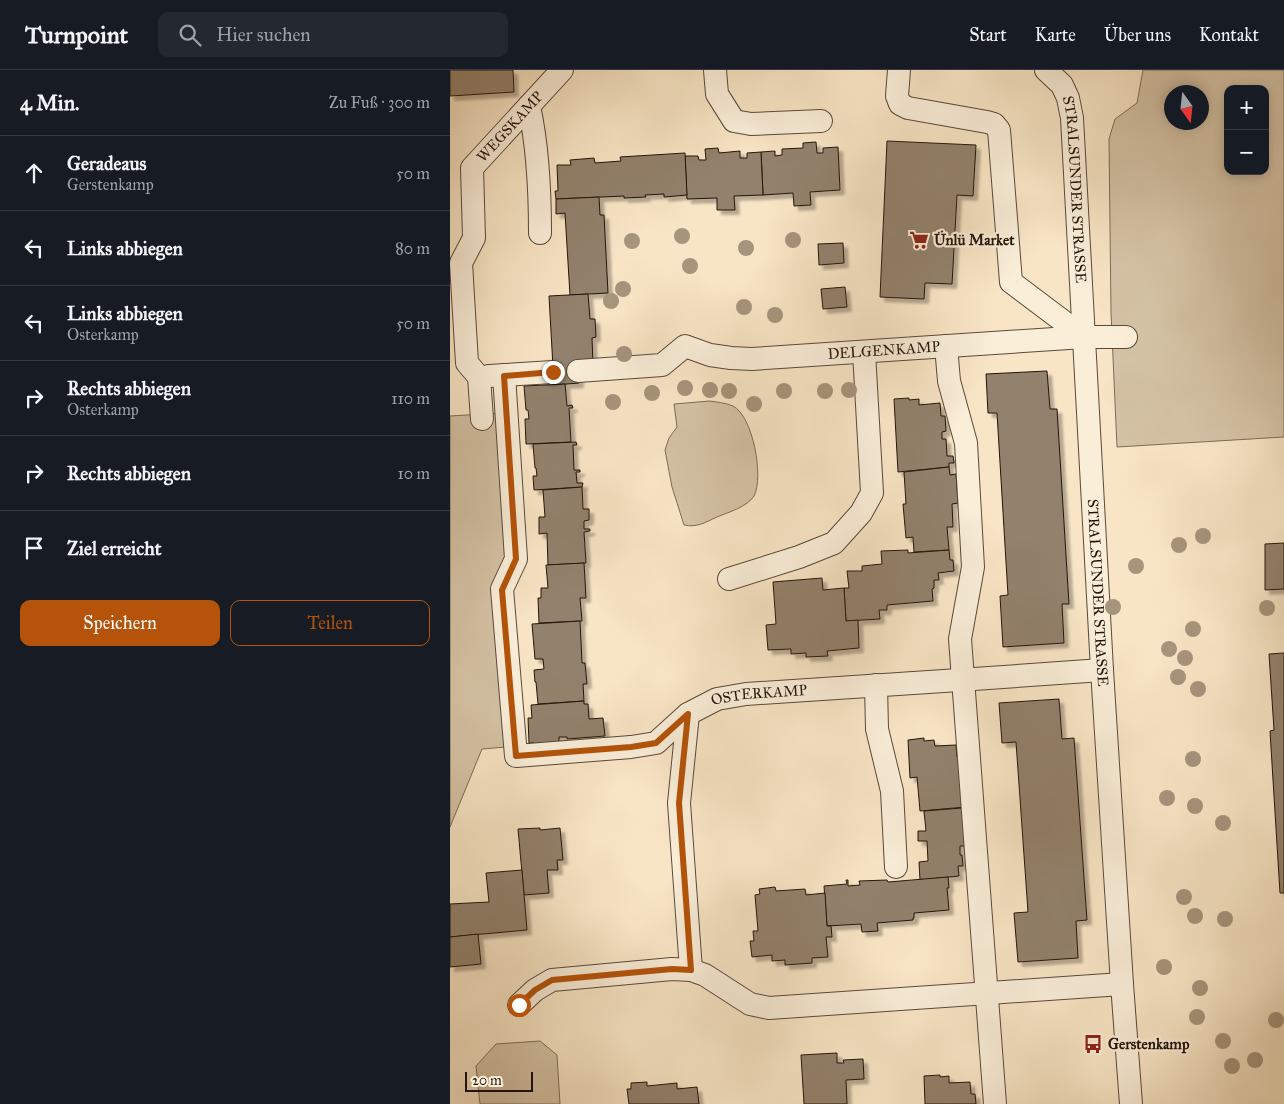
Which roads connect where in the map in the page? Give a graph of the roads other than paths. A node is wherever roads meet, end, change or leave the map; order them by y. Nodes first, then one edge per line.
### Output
1 (562, 70) edge
2 (715, 70) edge
3 (899, 70) edge
4 (1054, 77) edge
5 (529, 106) junction
6 (821, 120) dead end
7 (540, 233) dead end
8 (1084, 337) junction
9 (1126, 337) dead end
10 (946, 346) junction
11 (864, 352) junction
12 (578, 371) dead end
13 (553, 372) dead end
14 (504, 376) junction
15 (479, 377) junction
16 (482, 419) dead end
17 (729, 579) dead end
18 (1102, 670) junction
19 (962, 680) junction
20 (876, 686) junction
21 (688, 714) junction
22 (896, 867) dead end
23 (691, 970) junction
24 (1122, 984) junction
25 (986, 993) junction
26 (519, 1005) dead end
27 (996, 1104) edge
28 (1131, 1104) edge

1 - 5 street, WEGSKAMP
2 - 6 street
3 - 8 street
4 - 8 street, STRALSUNDER STRASSE
5 - 7 street
5 - 15 street, WEGSKAMP
8 - 9 street, DELGENKAMP
8 - 10 street, DELGENKAMP
8 - 18 street, STRALSUNDER STRASSE
10 - 11 street, DELGENKAMP
10 - 19 street
11 - 12 street, DELGENKAMP
11 - 17 street
13 - 14 street
14 - 15 street
14 - 21 street, OSTERKAMP
15 - 16 street, WEGSKAMP
18 - 19 street, OSTERKAMP
18 - 24 street, STRALSUNDER STRASSE
19 - 20 street, OSTERKAMP
19 - 25 street
20 - 21 street, OSTERKAMP
20 - 22 street
21 - 23 street
23 - 25 street
23 - 26 street
24 - 25 street
24 - 28 street, STRALSUNDER STRASSE
25 - 27 street

